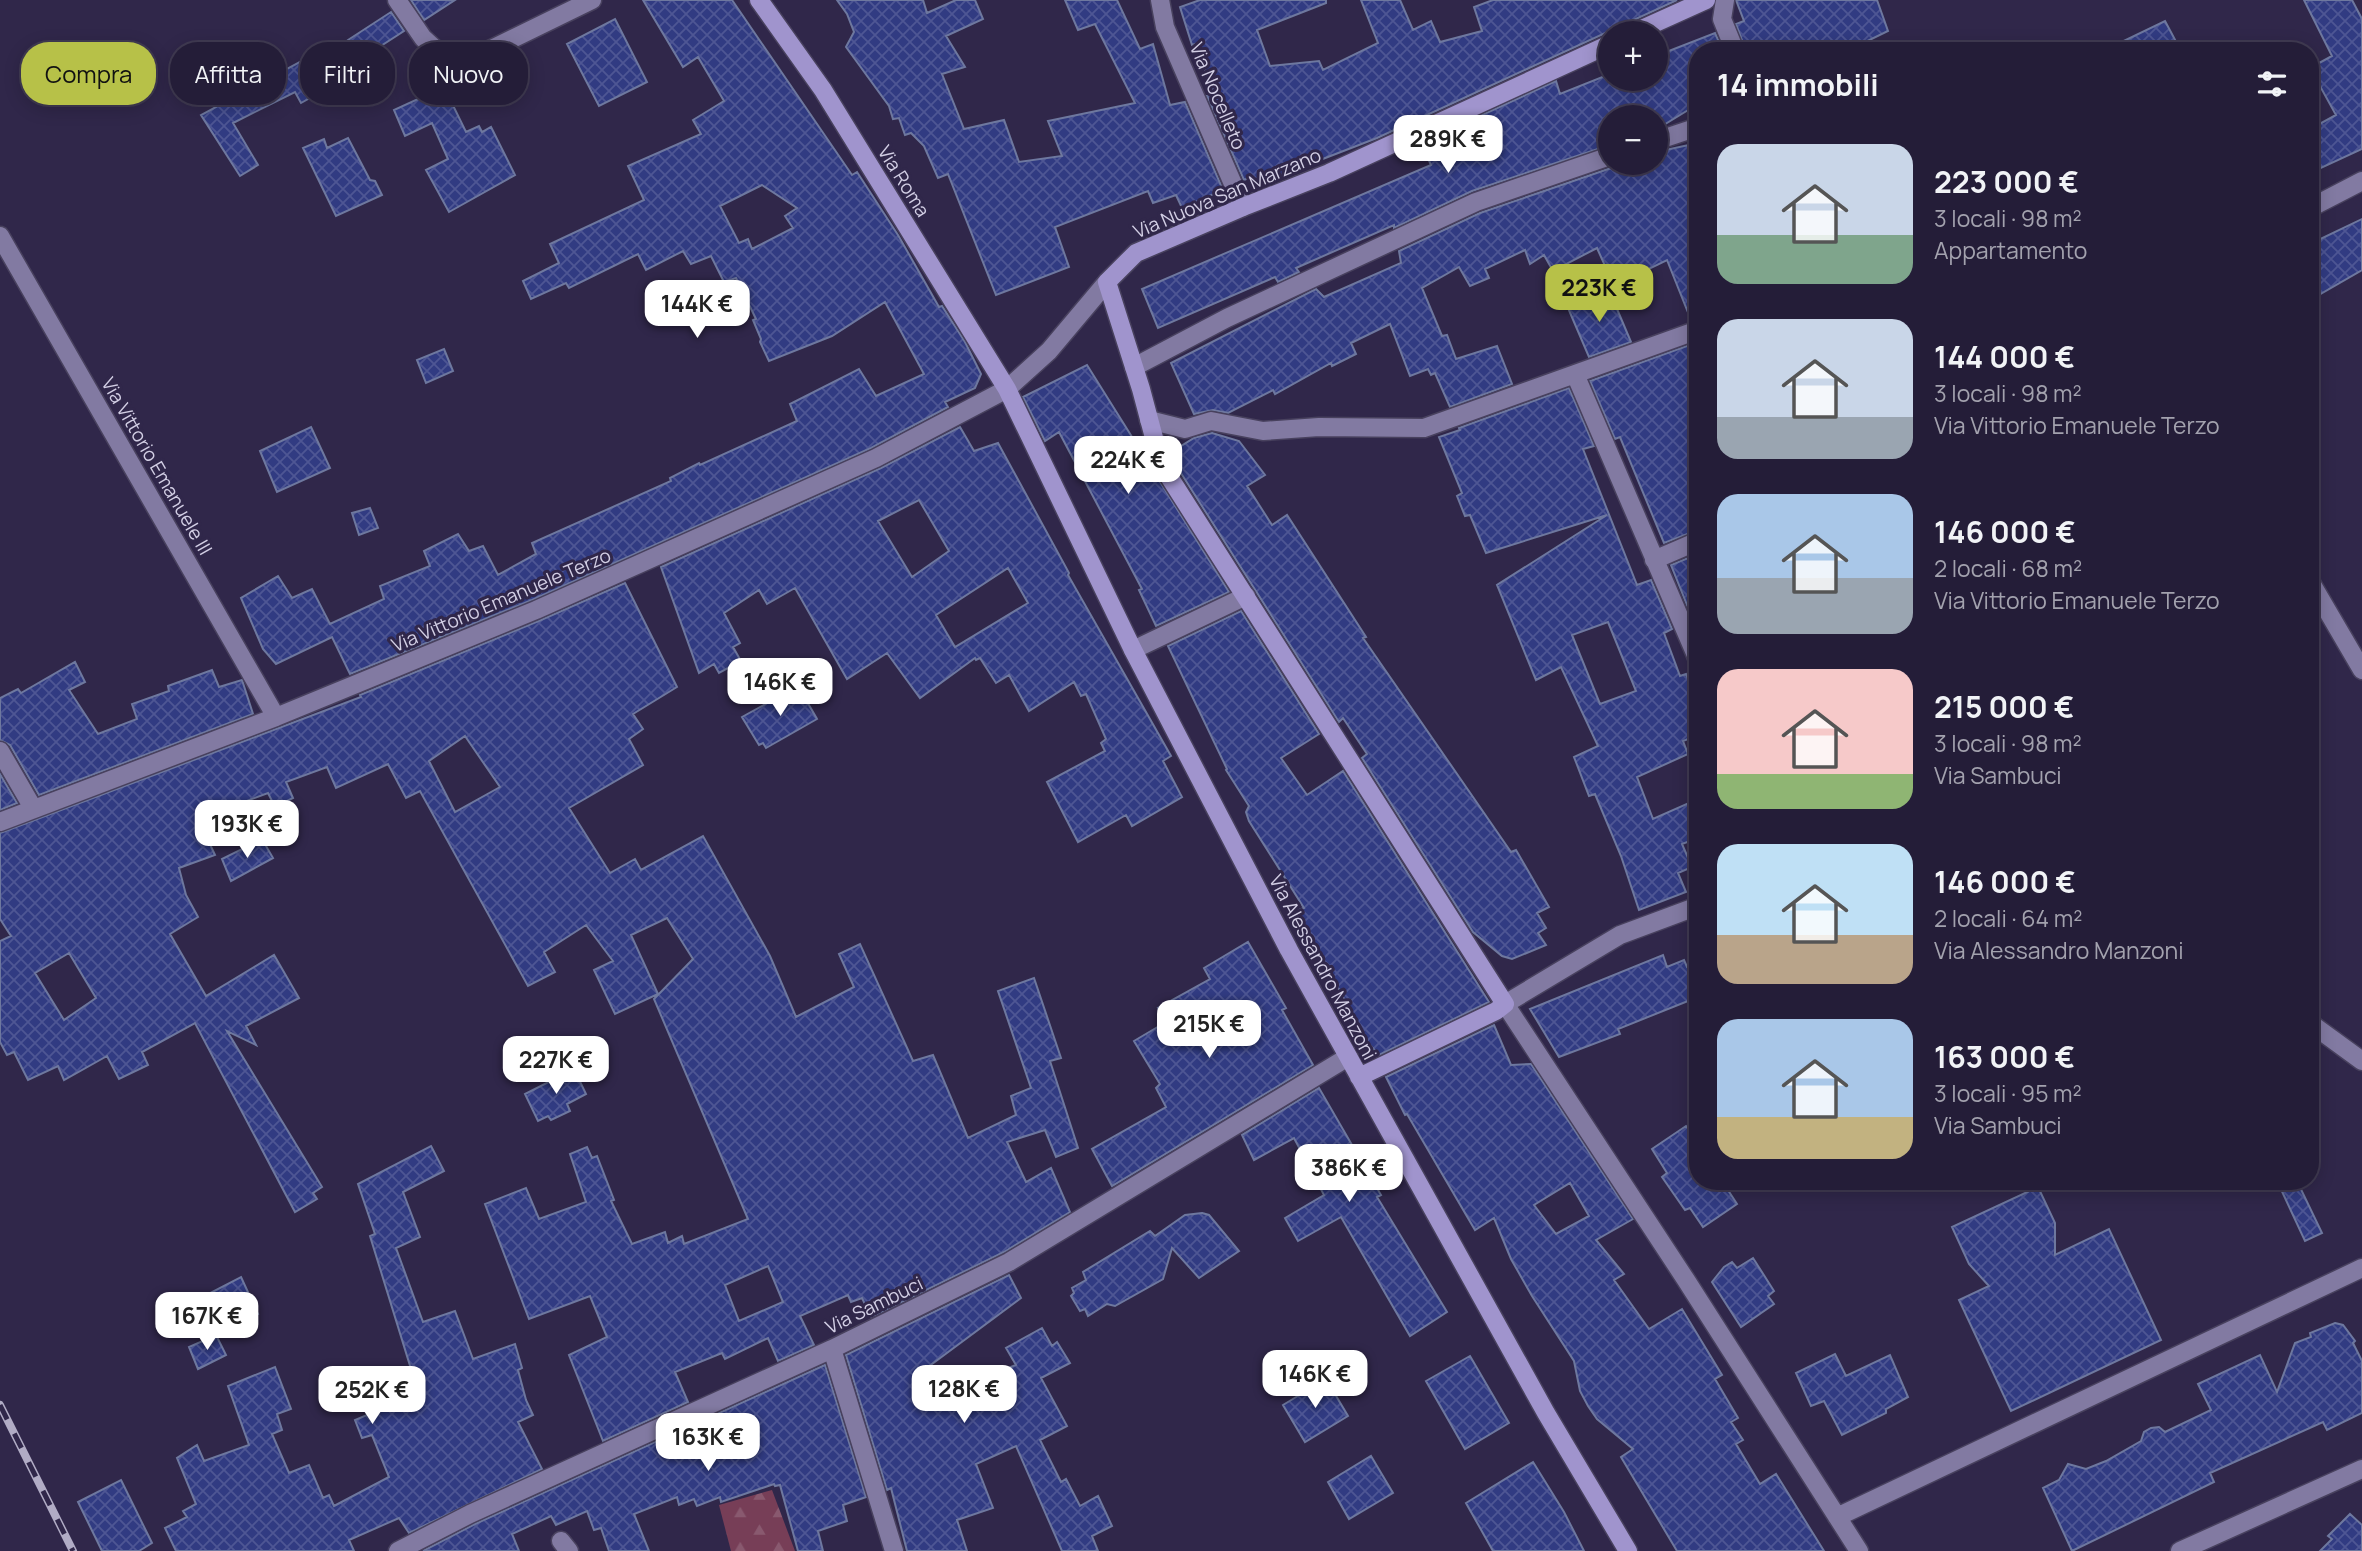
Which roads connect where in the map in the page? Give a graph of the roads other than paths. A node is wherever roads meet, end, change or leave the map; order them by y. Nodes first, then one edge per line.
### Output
1 (397, 0) edge
2 (592, 0) edge
3 (759, 0) edge
4 (1160, 0) edge
5 (1706, 0) edge
6 (1725, 0) edge
7 (1660, 21) edge
8 (1731, 42) edge
9 (1598, 50) edge
10 (1689, 130) edge
11 (1668, 137) edge
12 (1598, 160) edge
13 (2362, 181) edge
14 (2319, 203) edge
15 (1243, 206) junction
16 (0, 236) edge
17 (1107, 282) junction
18 (1689, 333) edge
19 (1134, 367) junction
20 (1575, 374) junction
21 (1007, 388) junction
22 (1149, 420) junction
23 (1689, 545) edge
24 (1654, 560) junction
25 (1246, 596) junction
26 (2319, 596) edge
27 (1689, 640) edge
28 (1133, 650) junction
29 (2362, 670) edge
30 (276, 716) junction
31 (0, 751) edge
32 (33, 808) junction
33 (0, 822) edge
34 (1689, 909) edge
35 (1505, 1004) junction
36 (2319, 1030) edge
37 (1348, 1057) junction
38 (2362, 1061) edge
39 (1359, 1077) junction
40 (2362, 1268) edge
41 (831, 1349) junction
42 (2362, 1469) edge
43 (1837, 1517) junction
44 (1624, 1549) edge
45 (398, 1551) edge
46 (894, 1551) edge
47 (1858, 1551) edge
48 (2180, 1551) edge

1 - 2 street
3 - 21 main road, Via Roma
4 - 15 street, Via Nocelleto
5 - 7 main road
6 - 8 street
9 - 15 main road, Via Nuova San Marzano
10 - 11 street
12 - 19 street
13 - 14 street
15 - 17 main road, Via Nuova San Marzano
16 - 30 street, Via Vittorio Emanuele III
17 - 19 main road
17 - 21 street, Via Vittorio Emanuele Terzo
18 - 20 street
19 - 22 main road
20 - 22 street
20 - 24 street
21 - 28 main road, Via Alessandro Manzoni
21 - 30 street, Via Vittorio Emanuele Terzo
22 - 25 main road
23 - 24 street
24 - 27 street
25 - 28 street
25 - 35 main road
26 - 29 street
28 - 37 main road, Via Alessandro Manzoni
30 - 32 street, Via Vittorio Emanuele Terzo
31 - 32 street
32 - 33 street, Via Vittorio Emanuele Terzo
34 - 35 street
35 - 39 main road
35 - 43 street
36 - 38 street
37 - 39 main road, Via Alessandro Manzoni
37 - 41 street, Via Sambuci
39 - 44 main road, Via Alessandro Manzoni
40 - 43 street
41 - 45 street, Via Sambuci
41 - 46 street
42 - 48 street
43 - 47 street

